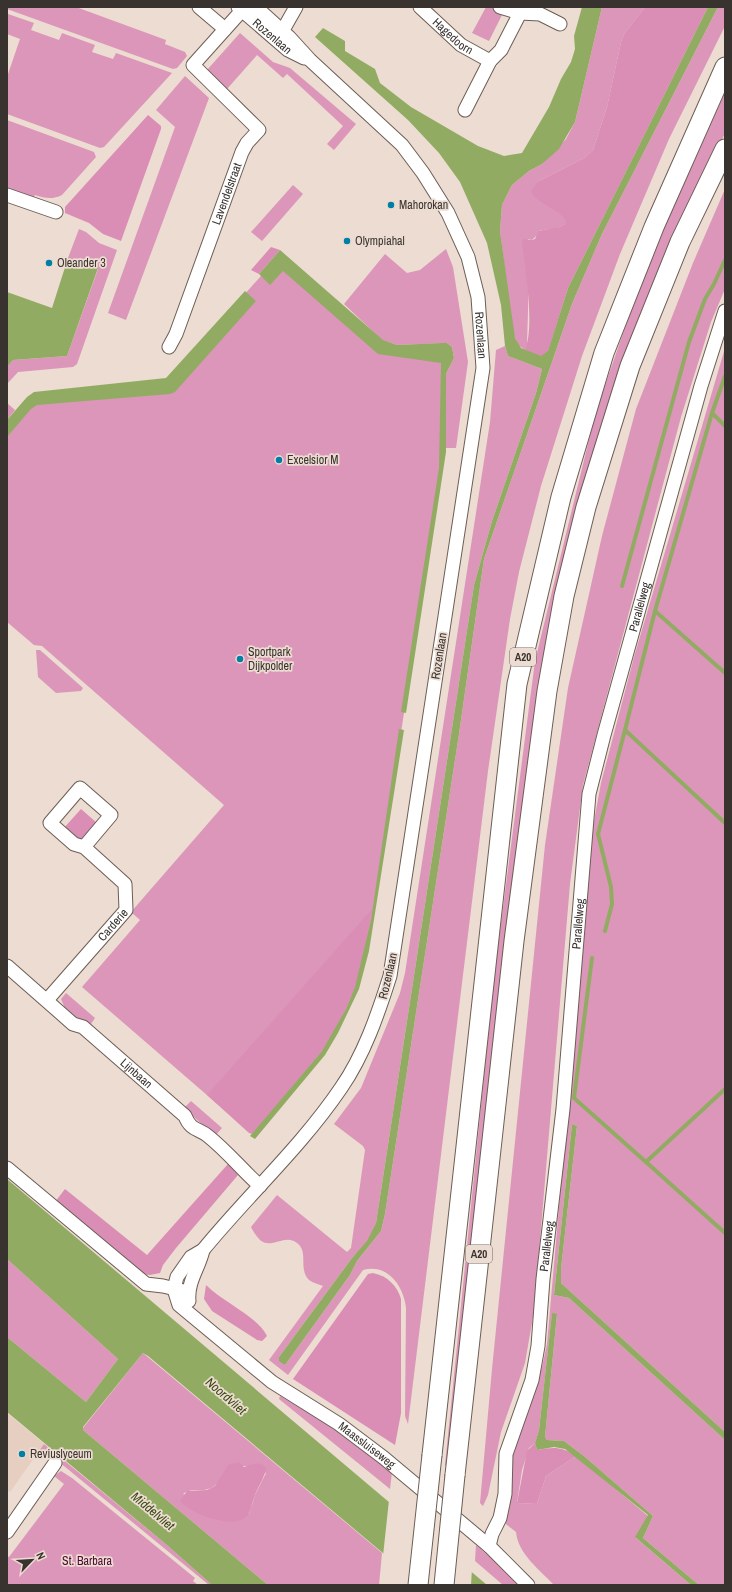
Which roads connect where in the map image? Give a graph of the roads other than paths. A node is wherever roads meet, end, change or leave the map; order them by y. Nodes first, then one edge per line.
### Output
1 (199, 7) edge
2 (256, 7) edge
3 (296, 7) edge
4 (420, 7) edge
5 (500, 7) edge
6 (242, 8) edge
7 (520, 13) junction
8 (560, 24) dead end
9 (226, 29) junction
10 (280, 36) junction
11 (490, 62) junction
12 (725, 67) edge
13 (465, 110) dead end
14 (725, 149) edge
15 (7, 194) edge
16 (56, 212) dead end
17 (725, 311) edge
18 (169, 348) dead end
19 (84, 847) junction
20 (7, 966) edge
21 (47, 1000) junction
22 (7, 1168) edge
23 (260, 1186) junction
24 (203, 1250) junction
25 (174, 1289) junction
26 (188, 1292) junction
27 (195, 1318) junction
28 (55, 1463) dead end
29 (7, 1532) edge
30 (489, 1546) junction
31 (418, 1585) edge
32 (444, 1585) edge
33 (528, 1585) edge

1 - 9 street
2 - 10 street, Rozenlaan
3 - 10 street
4 - 11 street, Hagedoorn
5 - 7 street
6 - 9 street
6 - 10 street, Rozenlaan
7 - 8 street
7 - 11 street
9 - 18 street, Lavendelstraat
10 - 23 street, Rozenlaan
11 - 13 street
12 - 31 highway, A20, bridge
14 - 32 highway, A20, bridge
15 - 16 street
17 - 30 street, Parallelweg
19 - 19 street, Carderie
19 - 21 street, Carderie
20 - 21 street, Lijnbaan
21 - 23 street, Lijnbaan
22 - 25 street
23 - 24 street, Rozenlaan
24 - 25 street, Rozenlaan
24 - 26 street, Rozenlaan
25 - 26 street
25 - 27 street, Maassluiseweg
26 - 27 street
27 - 30 street, Maassluiseweg
28 - 29 street
30 - 33 street, Maassluiseweg

